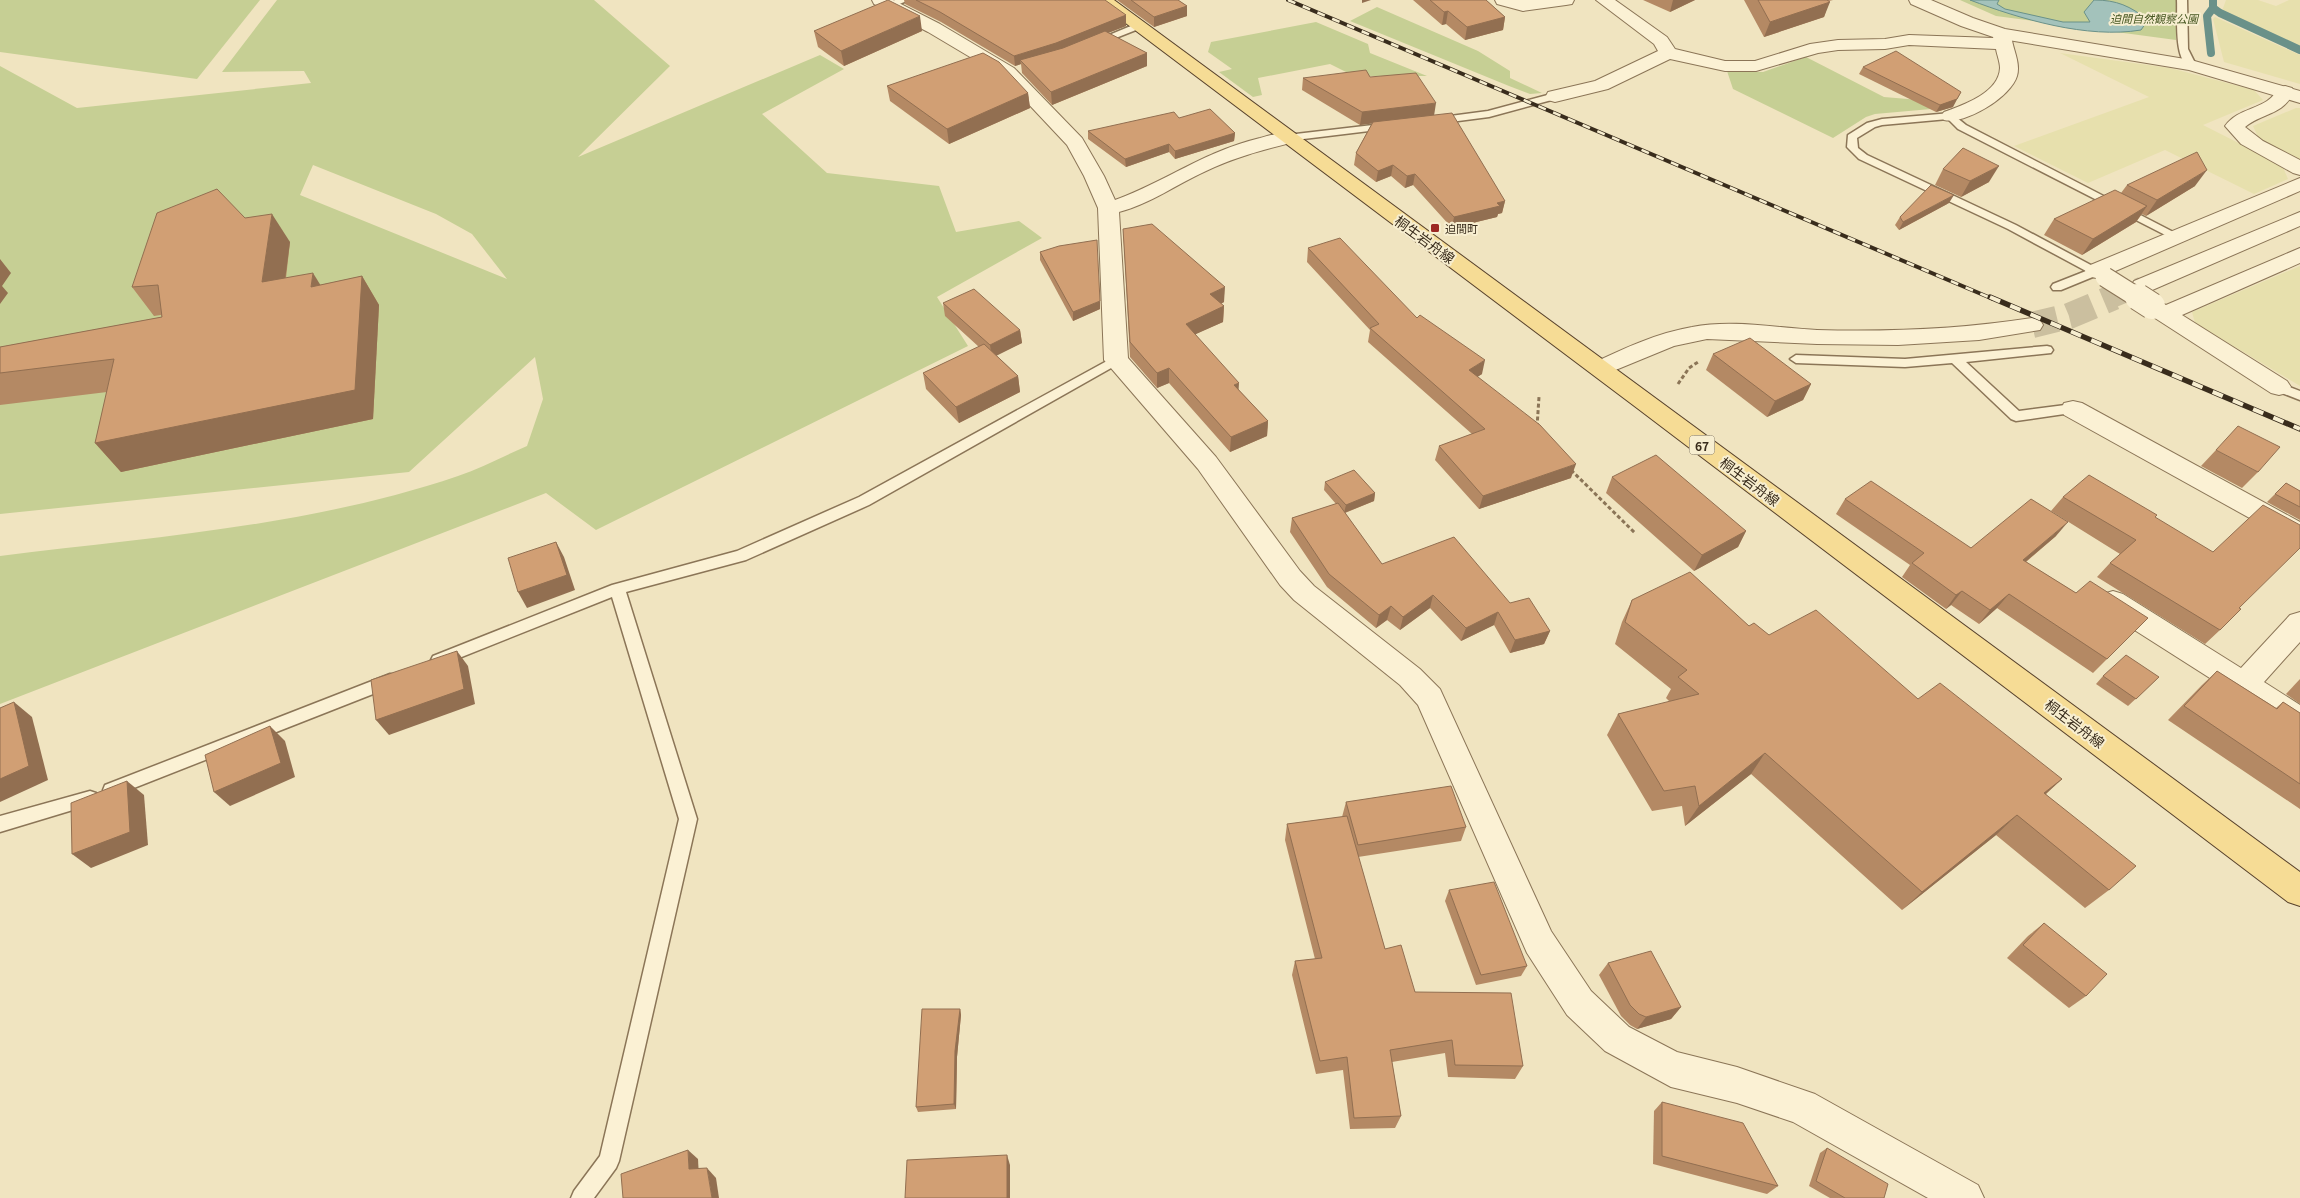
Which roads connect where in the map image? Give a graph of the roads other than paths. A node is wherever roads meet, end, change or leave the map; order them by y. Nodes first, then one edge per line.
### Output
1 (1103, 0) edge
2 (1503, 0) edge
3 (1566, 0) edge
4 (1604, 0) edge
5 (1917, 0) edge
6 (2182, 0) edge
7 (891, 2) edge
8 (1138, 26) junction
9 (2002, 39) junction
10 (1082, 48) edge
11 (1668, 53) junction
12 (2191, 65) junction
13 (2293, 94) edge
14 (1555, 96) joint
15 (1951, 116) junction
16 (1420, 123) edge
17 (1401, 125) edge
18 (1287, 138) junction
19 (2300, 169) edge
20 (2300, 184) edge
21 (1108, 208) junction
22 (2300, 218) edge
23 (2177, 236) junction
24 (2300, 255) edge
25 (2101, 274) junction
26 (2057, 286) dead end
27 (2142, 286) tunnel mouth
28 (2158, 310) junction
29 (2032, 325) tunnel mouth
30 (2047, 350) dead end
31 (1796, 359) dead end
32 (1955, 359) junction
33 (1116, 360) junction
34 (1600, 368) junction
35 (2290, 391) edge
36 (2073, 409) joint
37 (2300, 534) edge
38 (2087, 586) edge
39 (617, 589) junction
40 (2300, 623) edge
41 (426, 665) edge
42 (408, 672) edge
43 (2245, 684) junction
44 (2300, 720) edge
45 (0, 824) edge
46 (2300, 891) edge
47 (581, 1198) edge
48 (1965, 1198) edge

1 - 8 main road, 桐生岩舟線 / 67
2 - 3 street
4 - 11 street
5 - 9 street
6 - 12 lane
7 - 21 street
8 - 10 lane
8 - 18 main road, 桐生岩舟線 / 67
9 - 11 street
9 - 12 street
9 - 15 street
11 - 14 street
12 - 13 street
13 - 19 street
14 - 16 lane
15 - 23 lane
15 - 25 lane
17 - 18 lane
18 - 21 street
18 - 34 main road, 桐生岩舟線 / 67
20 - 23 street
21 - 33 street
22 - 27 street
23 - 25 street
24 - 28 street
25 - 26 lane
25 - 28 street, bridge
28 - 35 street
29 - 34 street
30 - 32 lane
31 - 32 lane
32 - 36 lane
33 - 39 lane
33 - 48 street
34 - 46 main road, 桐生岩舟線 / 67
36 - 37 street
38 - 43 street
39 - 41 lane
39 - 47 lane
40 - 43 street
42 - 45 lane
43 - 44 street

